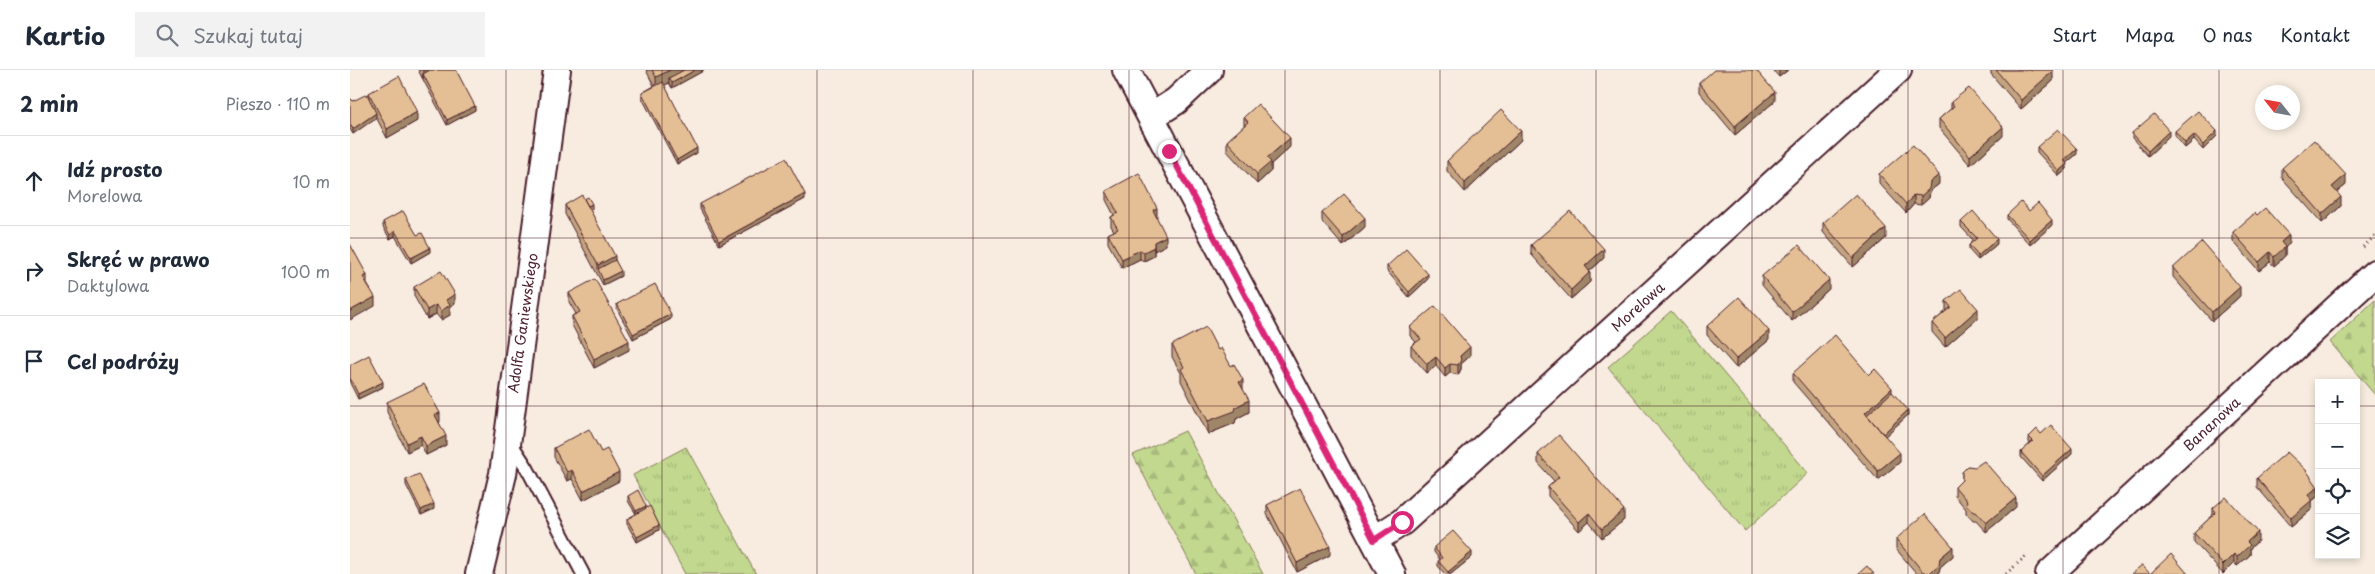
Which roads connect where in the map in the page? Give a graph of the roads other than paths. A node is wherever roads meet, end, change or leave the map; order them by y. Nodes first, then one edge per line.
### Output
1 (557, 70) edge
2 (1126, 70) edge
3 (1209, 70) edge
4 (1898, 70) edge
5 (1151, 117) junction
6 (2375, 273) edge
7 (508, 438) junction
8 (1374, 540) junction
9 (479, 574) edge
10 (583, 574) edge
11 (1392, 574) edge
12 (2049, 574) edge

1 - 7 street, Adolfa Ganiewskiego
2 - 5 street
3 - 5 street
4 - 8 street, Morelowa
5 - 8 street
6 - 12 street, Bananowa
7 - 9 street, Adolfa Ganiewskiego
7 - 10 lane
8 - 11 street

